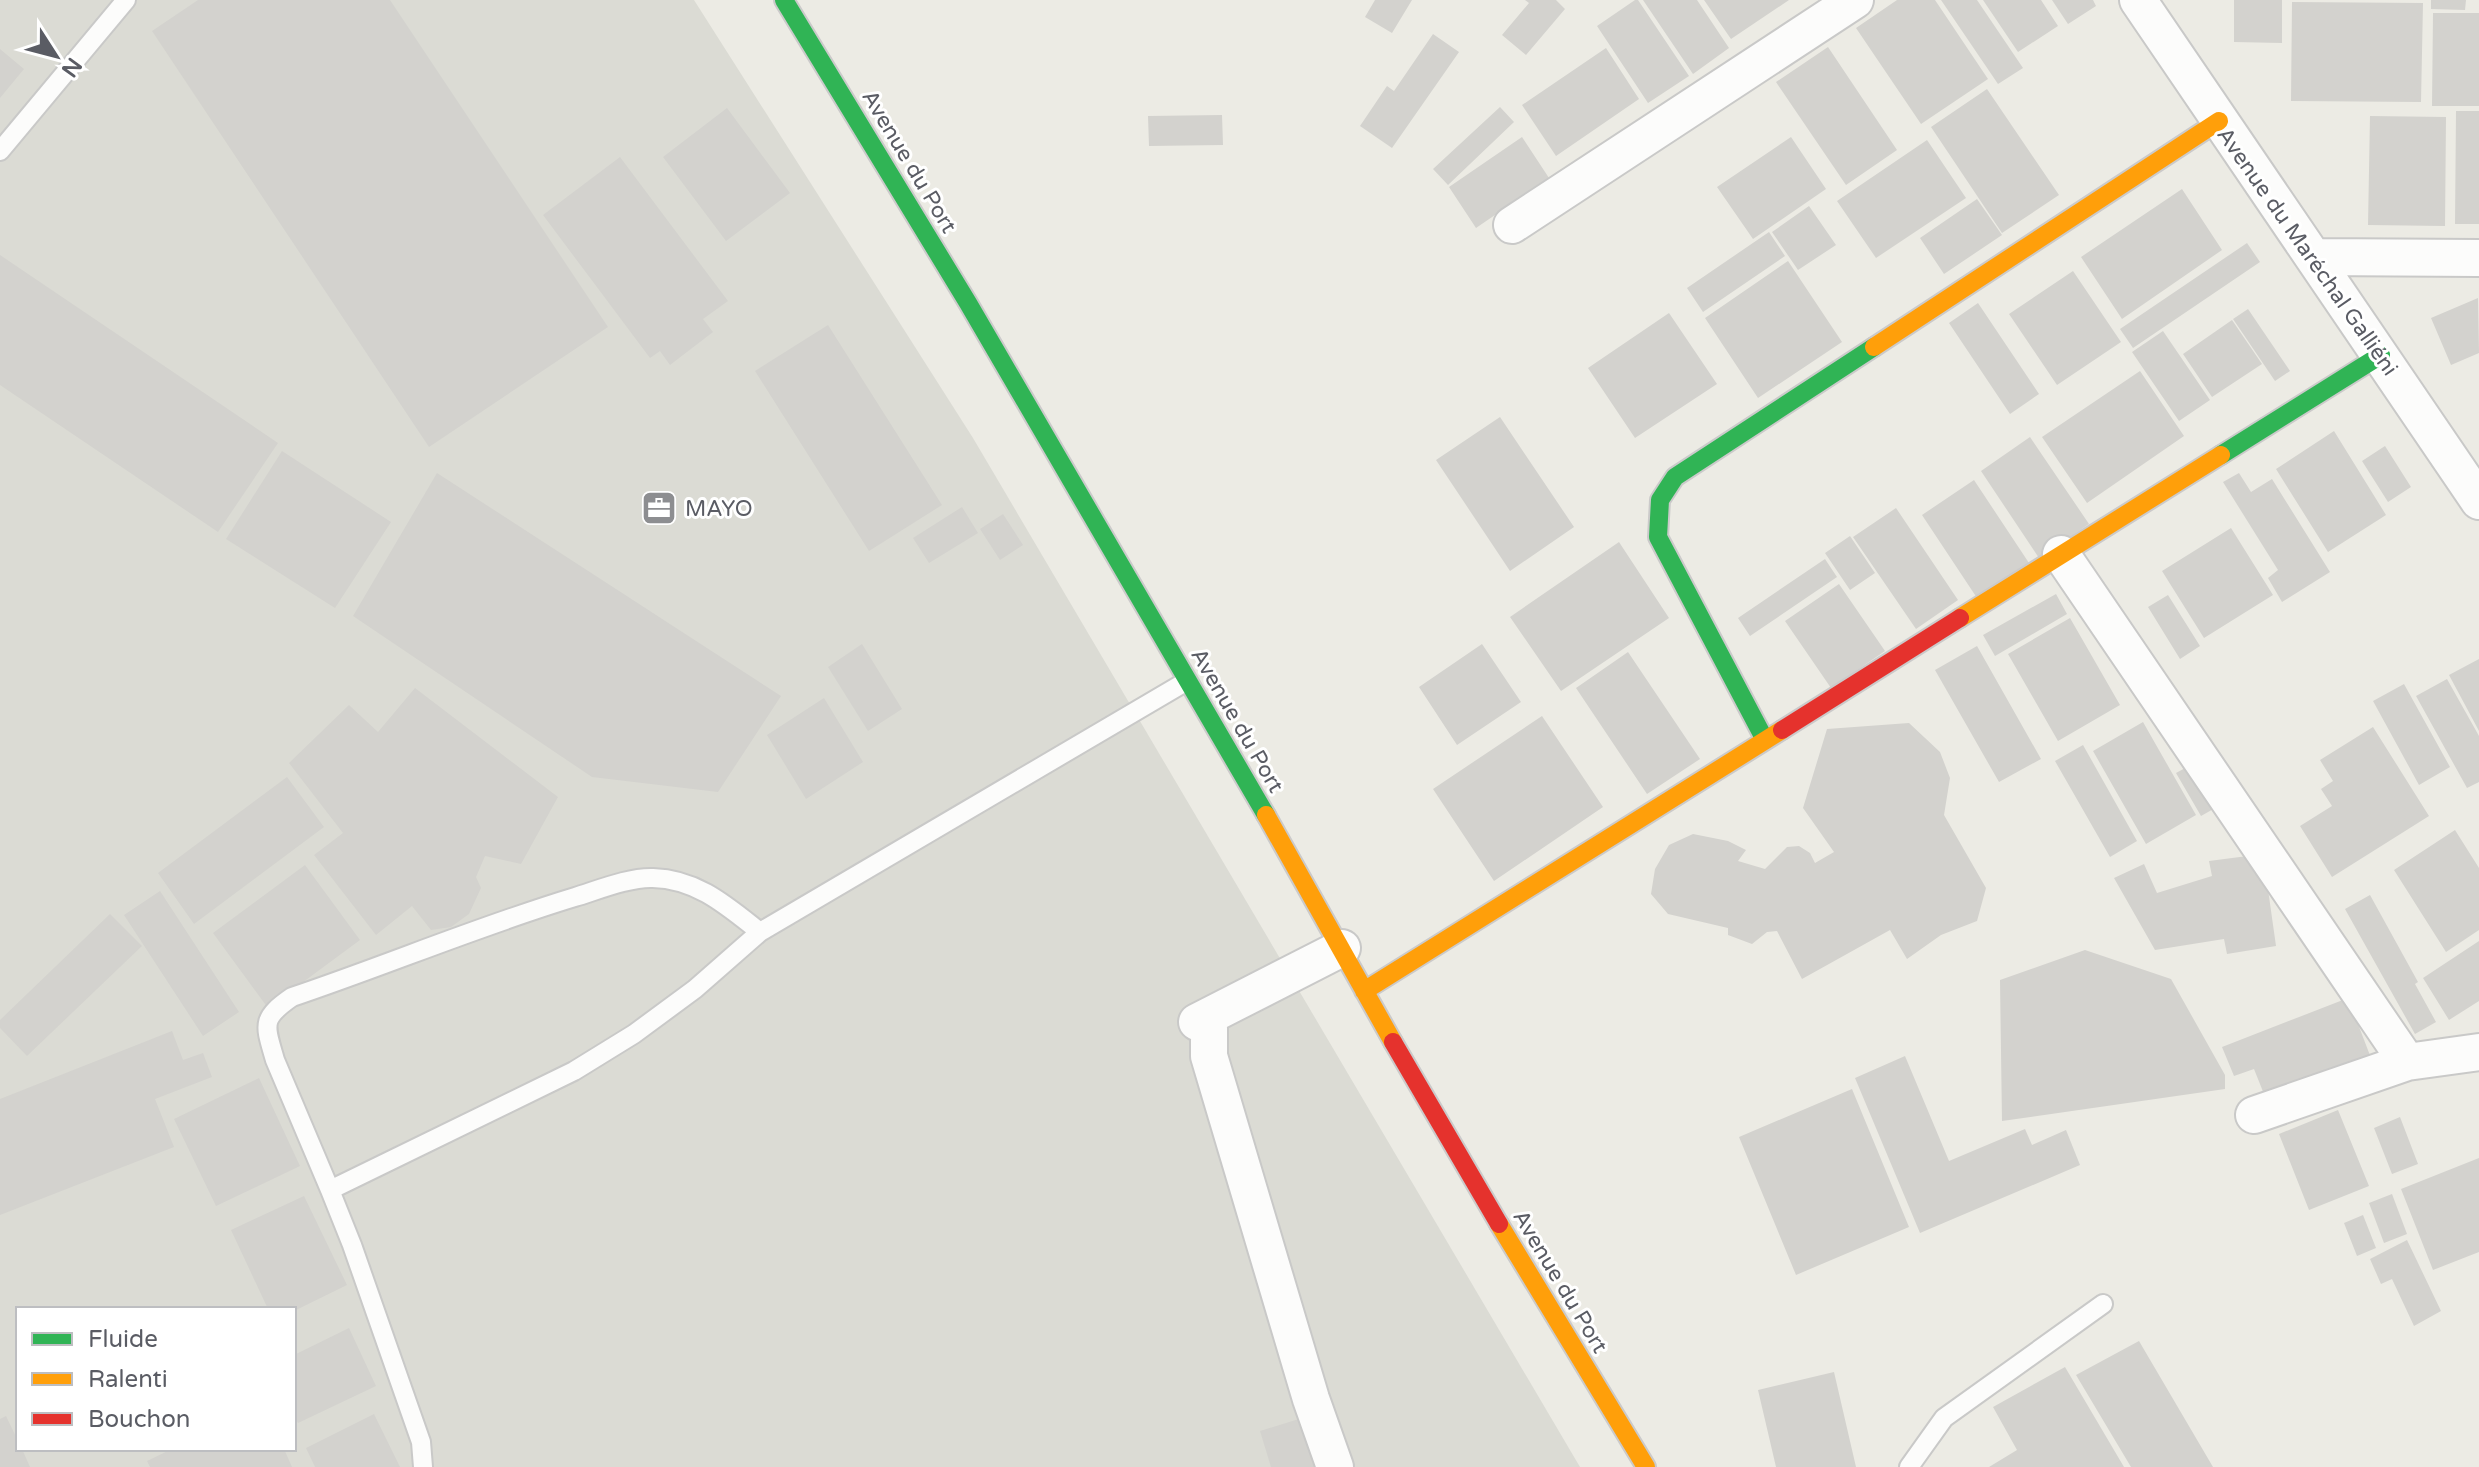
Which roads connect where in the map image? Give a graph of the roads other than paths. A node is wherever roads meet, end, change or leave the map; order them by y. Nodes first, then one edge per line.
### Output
1 (126, 0) edge
2 (784, 0) edge
3 (1855, 0) edge
4 (2138, 0) edge
5 (2219, 121) junction
6 (0, 151) edge
7 (1512, 225) dead end
8 (2314, 257) junction
9 (2479, 258) edge
10 (2381, 355) junction
11 (2479, 501) edge
12 (2061, 554) junction
13 (1187, 681) junction
14 (1765, 740) junction
15 (760, 932) junction
16 (1342, 948) junction
17 (1364, 991) junction
18 (2479, 1052) edge
19 (2407, 1062) junction
20 (2254, 1115) dead end
21 (330, 1190) junction
22 (2103, 1304) dead end
23 (423, 1467) edge
24 (1335, 1467) edge
25 (1646, 1467) edge
26 (1909, 1467) edge

1 - 6 lane
2 - 13 street, Avenue du Port
3 - 7 street
4 - 5 street, Avenue du Maréchal Galliéni
5 - 8 street, Avenue du Maréchal Galliéni
5 - 14 street
8 - 9 street
8 - 10 street, Avenue du Maréchal Galliéni
10 - 11 street, Avenue du Maréchal Galliéni
10 - 12 street
12 - 14 street
12 - 19 street
13 - 15 lane
13 - 16 street, Avenue du Port
14 - 17 street
15 - 21 lane
15 - 21 lane
16 - 17 street, Avenue du Port
16 - 24 street
17 - 25 street, Avenue du Port
18 - 19 street
19 - 20 street
21 - 23 lane
22 - 26 lane

